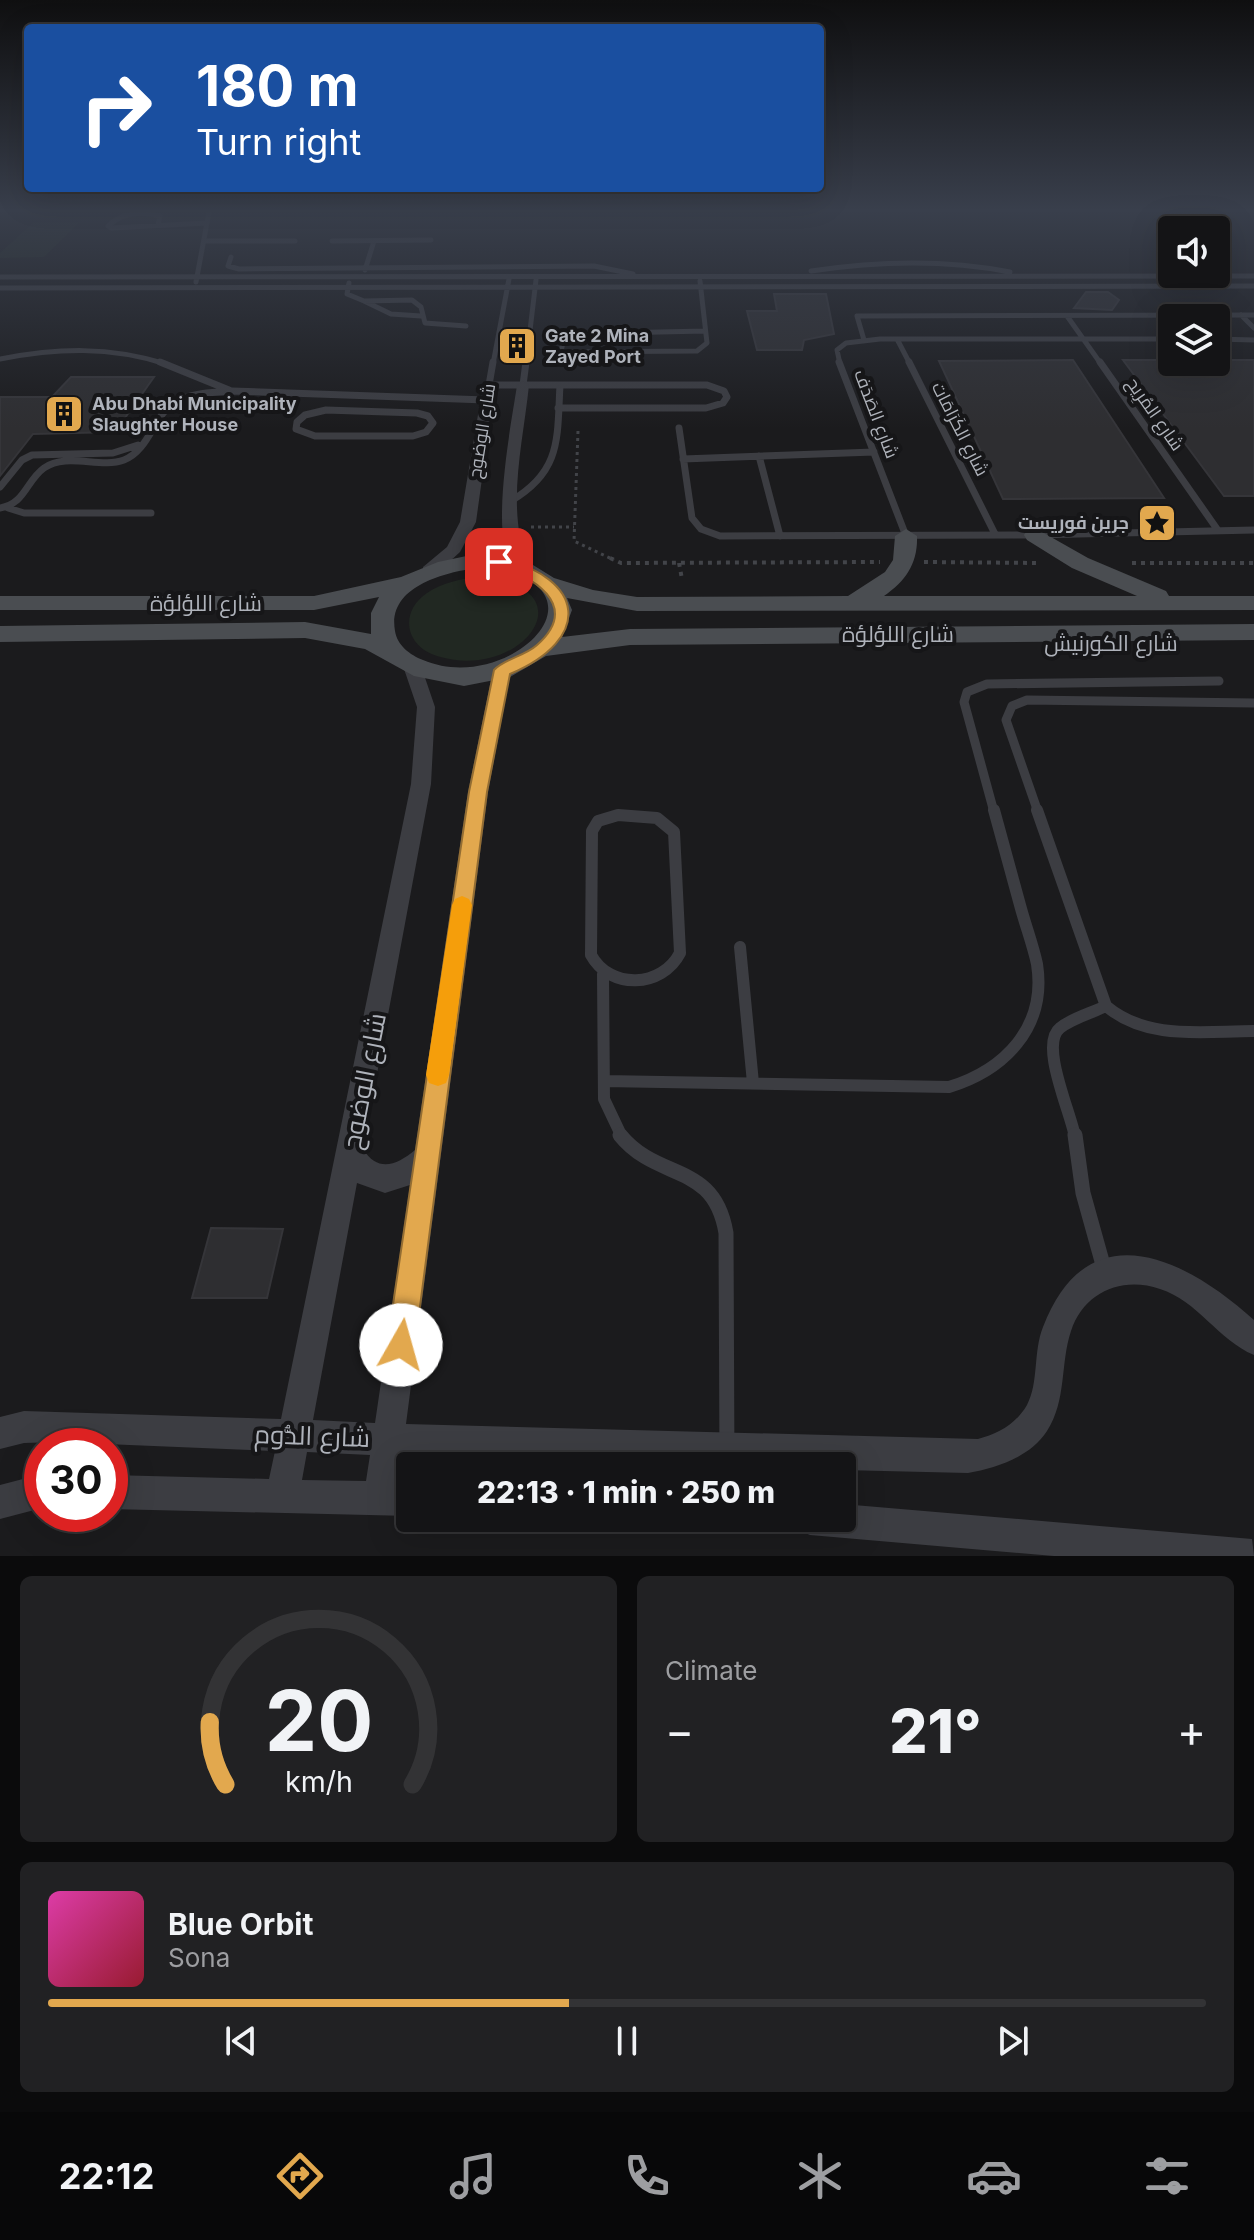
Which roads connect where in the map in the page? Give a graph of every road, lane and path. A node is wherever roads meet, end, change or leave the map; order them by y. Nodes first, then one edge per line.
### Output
1 (195, 285) edge
2 (1028, 285) joint
3 (508, 286) junction
4 (535, 286) junction
5 (700, 286) junction
6 (1254, 286) edge
7 (348, 287) junction
8 (0, 288) edge
9 (194, 288) junction
10 (364, 301) junction
11 (1241, 315) junction
12 (1254, 315) edge
13 (421, 316) junction
14 (1067, 316) junction
15 (466, 326) dead end
16 (1254, 328) edge
17 (705, 331) junction
18 (1082, 338) junction
19 (897, 339) junction
20 (1158, 339) edge
21 (1230, 339) edge
22 (864, 340) junction
23 (1254, 340) edge
24 (0, 359) edge
25 (523, 385) junction
26 (560, 385) junction
27 (232, 391) junction
28 (488, 392) junction
29 (384, 396) junction
30 (558, 408) junction
31 (379, 412) junction
32 (679, 428) dead end
33 (140, 444) junction
34 (874, 452) junction
35 (759, 456) junction
36 (683, 459) junction
37 (0, 487) edge
38 (511, 501) junction
39 (4, 508) edge
40 (151, 513) dead end
41 (531, 527) dead end
42 (574, 527) dead end
43 (1217, 529) junction
44 (1254, 530) edge
45 (995, 534) junction
46 (1035, 535) junction
47 (780, 536) junction
48 (906, 536) junction
49 (679, 563) dead end
50 (521, 567) junction
51 (419, 576) junction
52 (682, 579) dead end
53 (549, 584) junction
54 (1178, 602) junction
55 (0, 603) edge
56 (851, 603) junction
57 (1254, 603) edge
58 (1254, 632) edge
59 (0, 634) edge
60 (968, 634) junction
61 (1254, 643) edge
62 (543, 648) junction
63 (402, 659) junction
64 (502, 670) junction
65 (1219, 681) dead end
66 (1254, 703) edge
67 (740, 947) dead end
68 (603, 974) junction
69 (1106, 1006) junction
70 (1254, 1031) edge
71 (604, 1081) junction
72 (753, 1083) junction
73 (350, 1152) junction
74 (426, 1158) junction
75 (1105, 1272) junction
76 (1254, 1340) edge
77 (0, 1433) edge
78 (293, 1436) junction
79 (389, 1438) junction
80 (638, 1452) edge
81 (727, 1452) edge
82 (856, 1458) edge
83 (128, 1492) edge
84 (24, 1496) edge
85 (282, 1496) junction
86 (395, 1499) edge
87 (0, 1502) edge
88 (856, 1522) edge
89 (1252, 1556) edge

1 - 9 lane
2 - 5 lane
2 - 6 lane
3 - 4 lane
3 - 7 lane
3 - 28 lane, شارع الوضوح
4 - 5 lane
4 - 25 lane, شارع الوضوح
5 - 17 lane
7 - 9 lane
7 - 10 lane
8 - 9 lane
10 - 13 lane
10 - 13 lane
11 - 12 lane
11 - 14 lane
11 - 16 lane
13 - 15 lane
14 - 18 lane, شارع المُرِيح
14 - 22 lane
17 - 17 lane
18 - 19 lane, شارع الصَدَف
18 - 20 lane, شارع الصَدَف
18 - 43 lane, شارع المُرِيح
19 - 22 lane, شارع الصَدَف
19 - 45 lane, شارع الكَرَامَات
21 - 23 lane
22 - 34 lane, شارع الصَدَف
24 - 27 lane
25 - 26 lane
25 - 28 lane
25 - 38 street, شارع الوضوح
26 - 30 lane
26 - 30 lane
27 - 29 lane
27 - 33 lane
28 - 29 lane
28 - 51 street, شارع الوضوح
29 - 31 lane
30 - 38 lane
31 - 31 lane
32 - 36 lane
33 - 37 lane
33 - 39 lane
34 - 35 lane
34 - 48 lane, شارع الصَدَف
35 - 36 lane
35 - 47 lane
36 - 47 lane
38 - 50 street, شارع الوضوح
39 - 40 lane
41 - 42 path
43 - 44 lane
43 - 46 lane
45 - 46 lane
45 - 48 lane
46 - 54 street
47 - 48 lane
48 - 56 street
49 - 52 path
50 - 51 street
50 - 53 street
51 - 55 street, شارع اللؤلؤة
51 - 63 street
53 - 56 street, شارع اللؤلؤة
53 - 62 street
54 - 56 street, شارع اللؤلؤة
54 - 57 street, شارع اللؤلؤة
58 - 60 street, شارع اللؤلؤة
59 - 63 street, شارع اللؤلؤة
60 - 61 street, شارع الكورنيش
60 - 62 street, شارع اللؤلؤة
62 - 64 street
63 - 64 street
63 - 73 street, شارع الوضوح
64 - 74 street
65 - 72 lane
66 - 69 lane
67 - 72 lane
68 - 68 lane
68 - 71 lane
69 - 70 lane
69 - 75 lane
71 - 72 lane
71 - 81 lane
73 - 74 street
73 - 78 street, شارع الوضوح
74 - 79 street
75 - 76 street
75 - 82 street, شارع الدُّوم
77 - 78 street, شارع الدُّوم
78 - 79 street, شارع الدُّوم
78 - 85 street, شارع الوضوح
79 - 80 street, شارع الدُّوم
79 - 86 street
83 - 85 street
84 - 87 street
85 - 86 street
88 - 89 street

